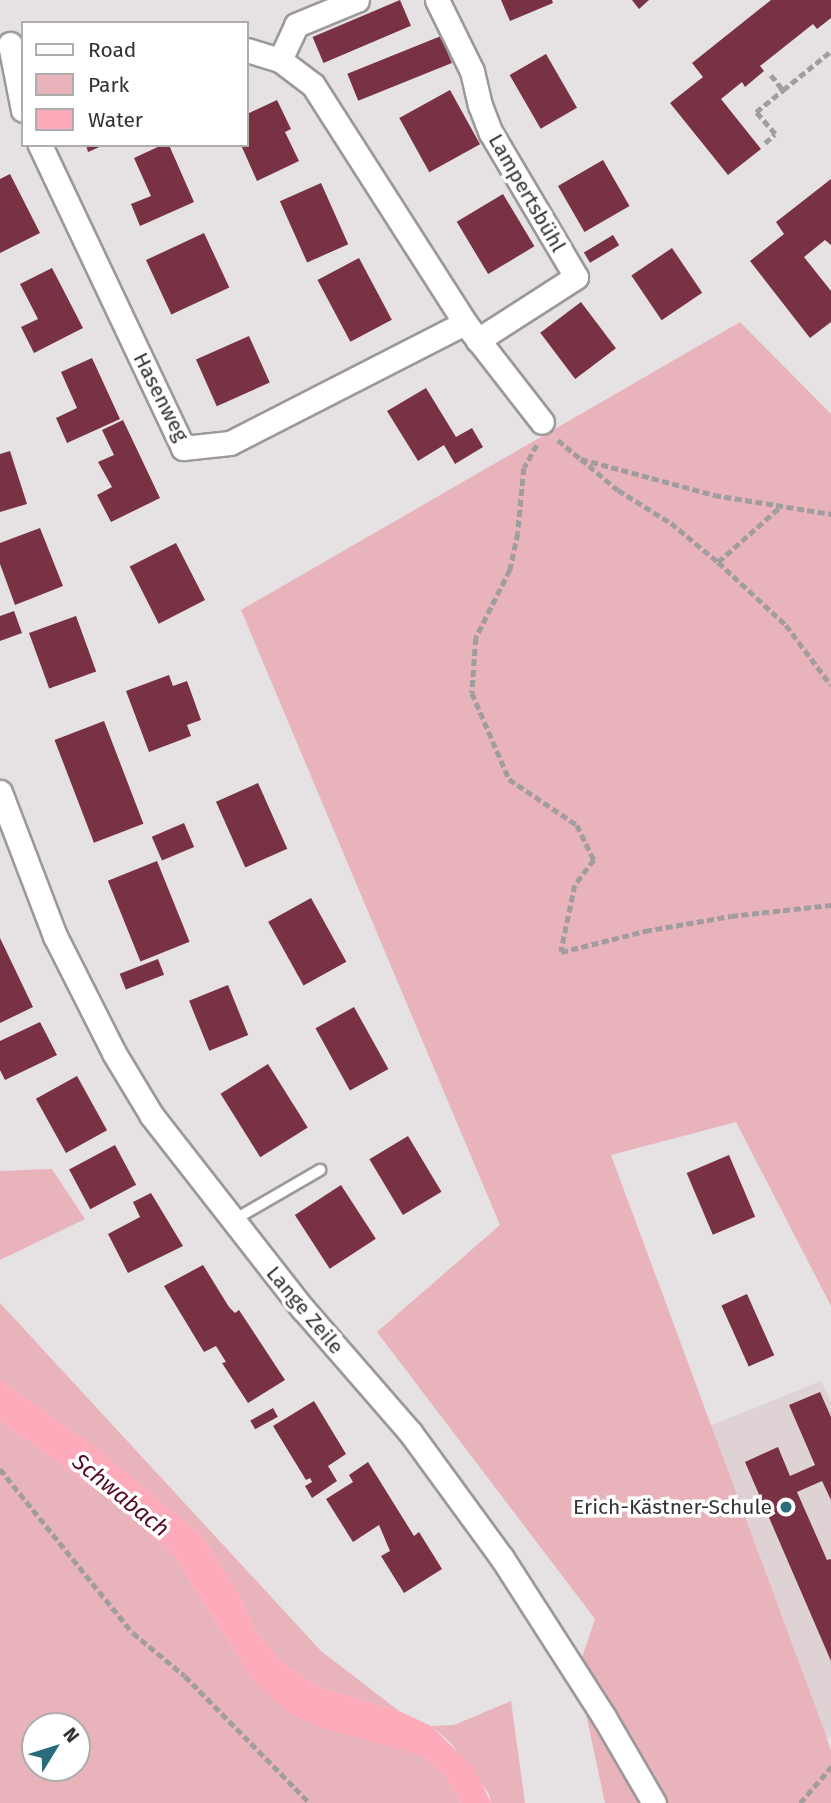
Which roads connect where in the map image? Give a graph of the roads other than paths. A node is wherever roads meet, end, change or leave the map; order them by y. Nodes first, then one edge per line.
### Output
1 (357, 0) edge
2 (437, 0) edge
3 (11, 44) edge
4 (248, 50) edge
5 (280, 60) junction
6 (21, 99) edge
7 (41, 147) edge
8 (471, 332) junction
9 (545, 426) road end
10 (0, 792) edge
11 (320, 1170) dead end
12 (232, 1221) junction
13 (654, 1803) edge

1 - 5 street
2 - 8 street, Lampertsbühl
3 - 6 street
4 - 5 street
5 - 8 street
7 - 8 street, Hasenweg
8 - 9 street
10 - 12 street, Lange Zeile
11 - 12 lane
12 - 13 street, Lange Zeile

